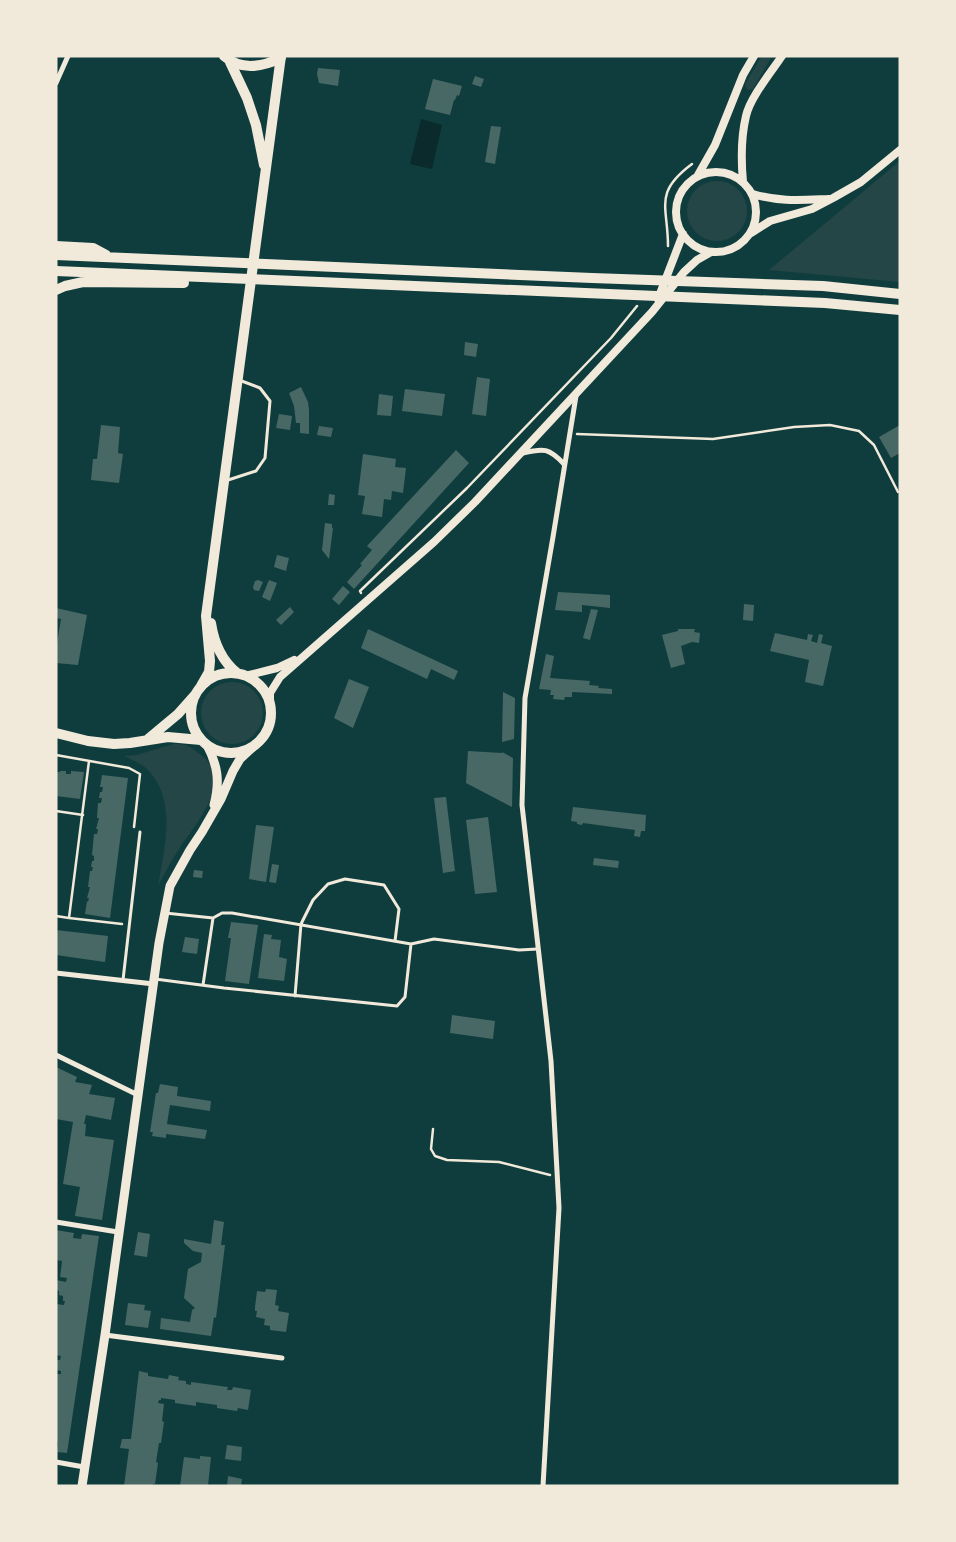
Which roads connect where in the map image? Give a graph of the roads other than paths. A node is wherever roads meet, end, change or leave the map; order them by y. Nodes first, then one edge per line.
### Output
1 (68, 56) edge
2 (754, 56) edge
3 (782, 56) edge
4 (281, 57) edge
5 (227, 59) edge
6 (56, 83) edge
7 (900, 150) edge
8 (266, 174) junction
9 (698, 176) junction
10 (743, 182) junction
11 (752, 194) junction
12 (833, 198) junction
13 (750, 233) junction
14 (682, 234) junction
15 (56, 246) edge
16 (711, 252) junction
17 (56, 255) edge
18 (109, 257) junction
19 (56, 271) edge
20 (232, 279) junction
21 (56, 290) edge
22 (900, 294) edge
23 (900, 310) edge
24 (652, 312) junction
25 (238, 380) junction
26 (576, 396) junction
27 (523, 453) junction
28 (564, 464) junction
29 (224, 481) junction
30 (210, 584) junction
31 (304, 654) junction
32 (241, 674) junction
33 (201, 686) junction
34 (194, 696) junction
35 (270, 705) junction
36 (56, 733) edge
37 (145, 740) junction
38 (204, 743) junction
39 (253, 747) junction
40 (212, 815) junction
41 (140, 832) dead end
42 (164, 913) junction
43 (213, 918) junction
44 (301, 924) junction
45 (396, 941) junction
46 (411, 944) junction
47 (539, 949) junction
48 (56, 973) edge
49 (123, 981) junction
50 (154, 982) junction
51 (203, 985) junction
52 (295, 996) junction
53 (56, 1055) edge
54 (139, 1095) junction
55 (56, 1222) edge
56 (118, 1232) junction
57 (105, 1335) junction
58 (282, 1358) dead end
59 (56, 1462) edge
60 (84, 1467) junction
61 (82, 1486) edge
62 (543, 1486) edge

1 - 6 street
2 - 9 street
3 - 10 street
4 - 5 main road
4 - 8 main road
5 - 8 main road
7 - 12 street
8 - 25 main road
9 - 10 street
9 - 14 street
10 - 11 street
11 - 12 street
11 - 13 street
12 - 13 street
13 - 16 street
14 - 16 street
14 - 24 street
15 - 18 main road
16 - 24 street
17 - 18 main road
18 - 22 main road
19 - 20 main road
20 - 21 main road
20 - 23 main road
24 - 26 street
25 - 29 main road
25 - 29 lane
26 - 27 street
26 - 28 street
27 - 28 street
27 - 31 street
28 - 47 street
29 - 30 main road
30 - 32 main road
30 - 33 main road
31 - 32 street
31 - 35 street
32 - 33 main road
32 - 35 main road
33 - 34 main road
34 - 37 main road
34 - 38 main road
35 - 39 main road
36 - 37 main road
37 - 38 main road
38 - 39 main road
38 - 40 main road
39 - 40 main road
40 - 42 main road
41 - 49 lane
42 - 43 lane
42 - 50 main road
43 - 44 lane
43 - 51 lane
44 - 45 lane
44 - 45 lane
44 - 52 lane
45 - 46 lane
46 - 47 lane
46 - 52 lane
47 - 62 street
48 - 49 street
49 - 50 street
50 - 51 lane
50 - 54 main road
51 - 52 lane
53 - 54 street
54 - 56 main road
55 - 56 street
56 - 57 main road
57 - 58 street
57 - 60 main road
59 - 60 street
60 - 61 main road

